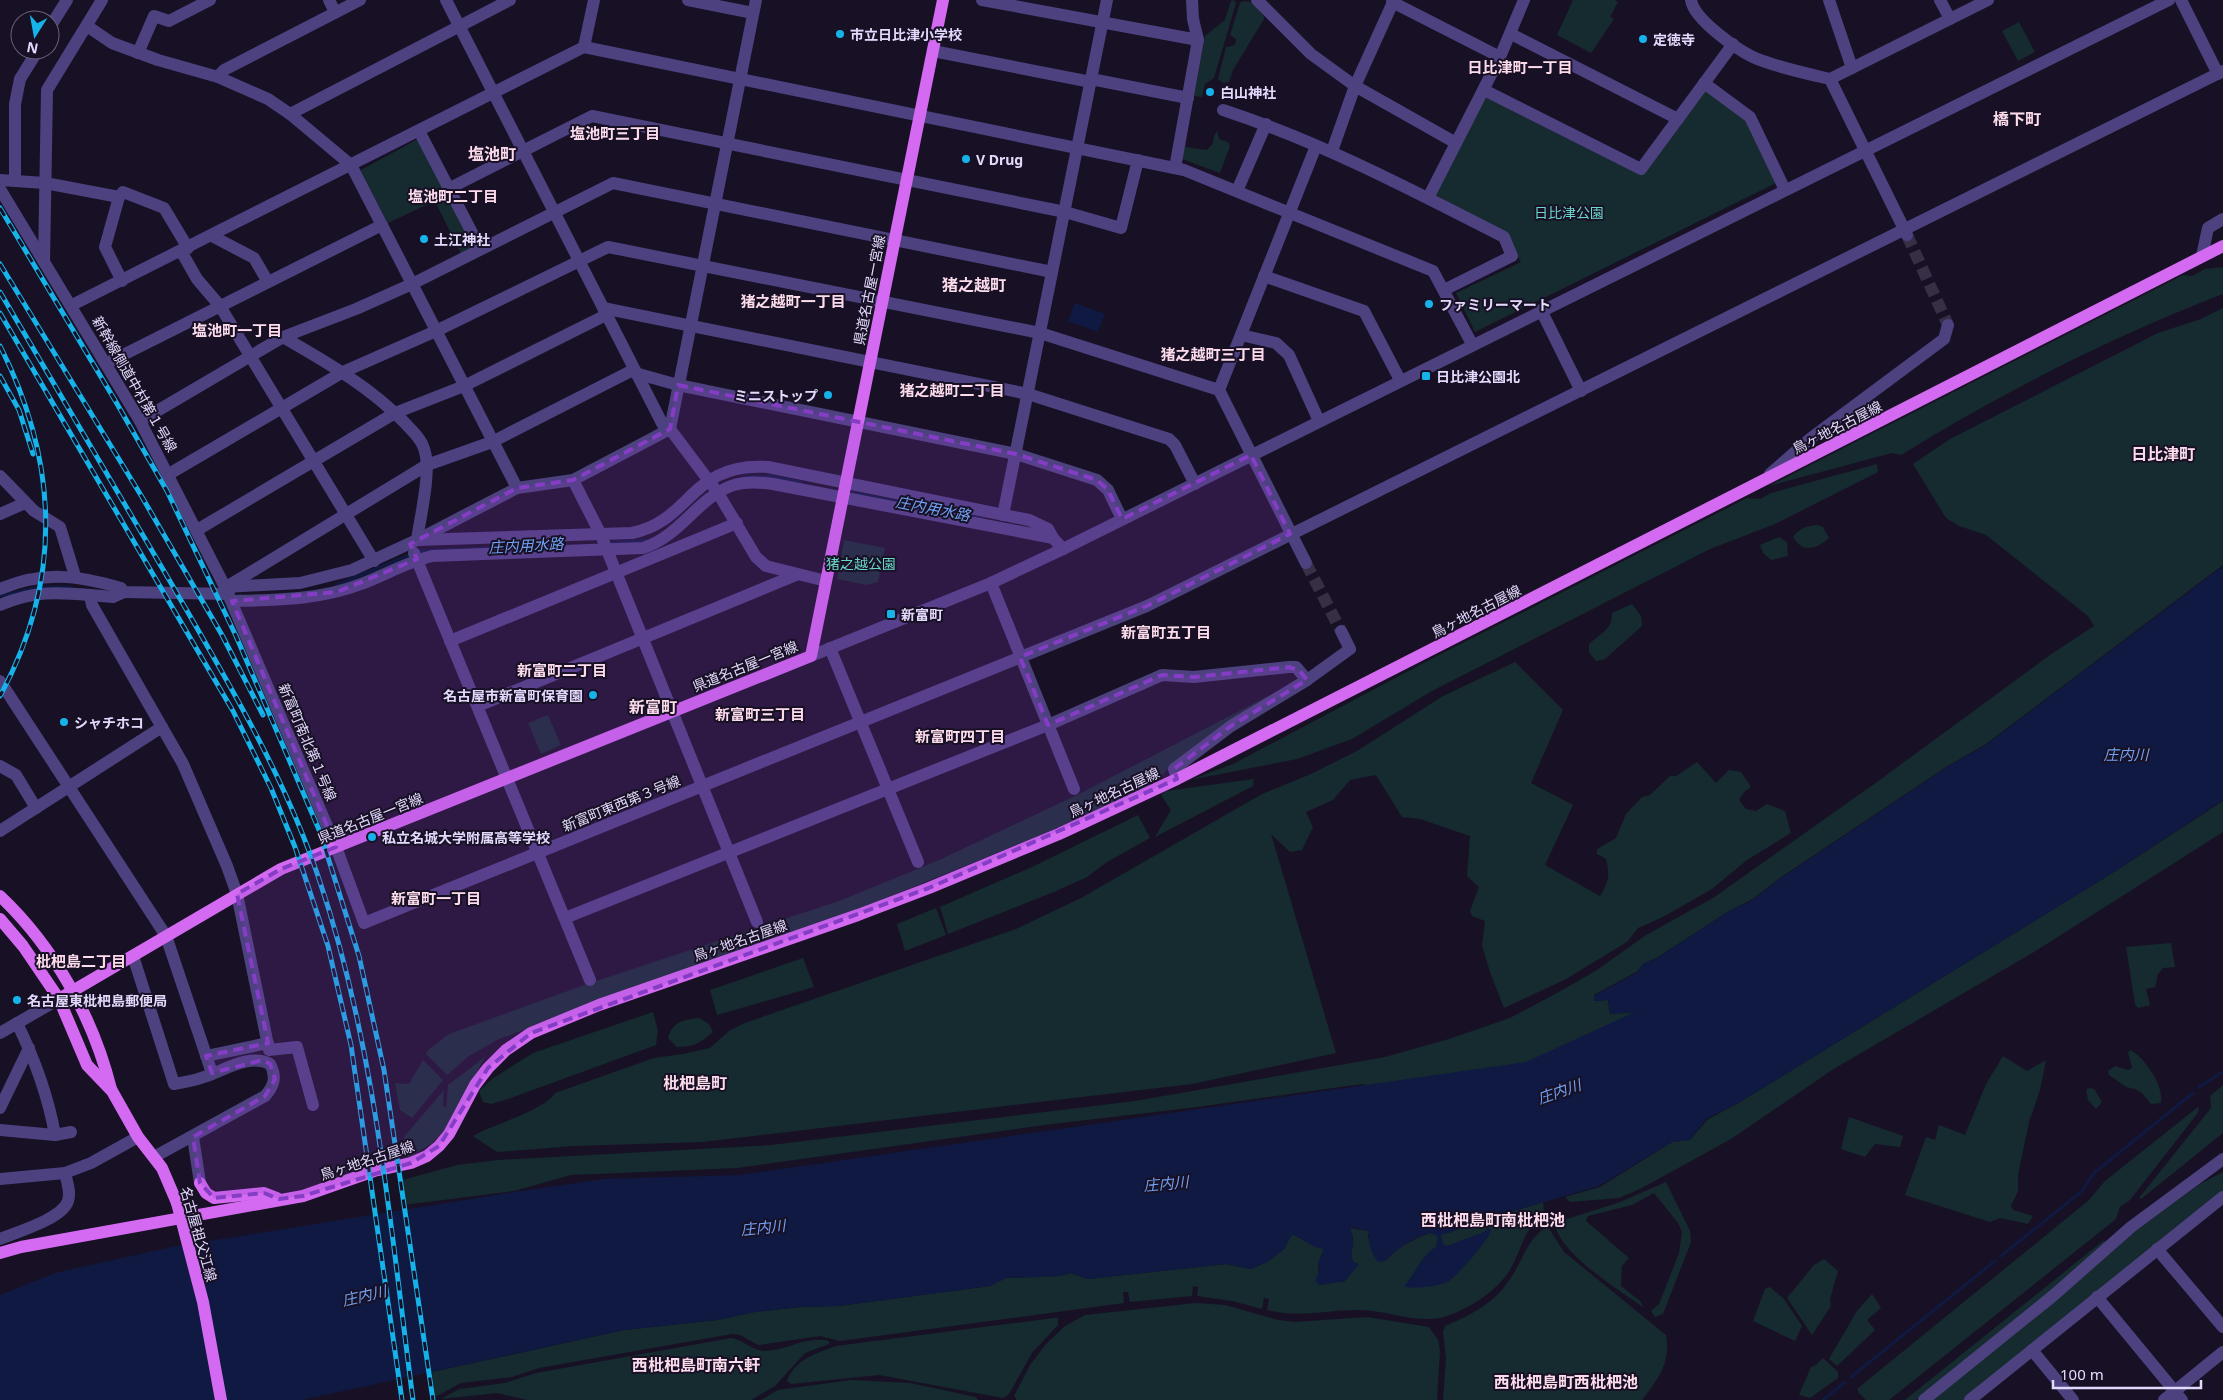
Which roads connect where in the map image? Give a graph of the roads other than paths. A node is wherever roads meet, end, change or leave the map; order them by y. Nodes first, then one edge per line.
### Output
1 (67, 0) edge
2 (102, 0) edge
3 (210, 0) edge
4 (329, 0) edge
5 (360, 0) edge
6 (446, 0) edge
7 (510, 0) edge
8 (594, 0) edge
9 (688, 0) edge
10 (756, 0) edge
11 (943, 0) edge
12 (982, 0) edge
13 (1107, 0) edge
14 (1192, 0) edge
15 (1257, 0) edge
16 (1524, 0) edge
17 (1691, 0) edge
18 (1829, 0) edge
19 (1940, 0) edge
20 (1988, 0) edge
21 (2169, 0) edge
22 (2181, 0) edge
23 (1393, 1) edge
24 (60, 12) edge
25 (335, 12) junction
26 (753, 13) junction
27 (1950, 19) junction
28 (1102, 24) junction
29 (87, 26) junction
30 (460, 27) junction
31 (1511, 34) junction
32 (1198, 40) junction
33 (1734, 44) junction
34 (584, 47) junction
35 (933, 51) junction
36 (138, 53) junction
37 (1500, 57) junction
38 (32, 60) edge
39 (1852, 68) junction
40 (2221, 73) edge
41 (218, 77) junction
42 (740, 78) junction
43 (1830, 79) junction
44 (1091, 80) junction
45 (1704, 83) junction
46 (1355, 86) junction
47 (1484, 90) junction
48 (493, 93) junction
49 (1188, 98) junction
50 (1223, 110) dead end
51 (290, 114) junction
52 (920, 115) junction
53 (1678, 119) junction
54 (1266, 124) junction
55 (419, 131) junction
56 (726, 143) junction
57 (1456, 143) junction
58 (1316, 146) junction
59 (1078, 148) junction
60 (1332, 151) junction
61 (1864, 151) junction
62 (523, 152) junction
63 (1138, 160) junction
64 (351, 165) junction
65 (1175, 168) junction
66 (0, 180) edge
67 (15, 180) junction
68 (907, 180) junction
69 (46, 183) junction
70 (450, 188) junction
71 (0, 189) edge
72 (1785, 190) junction
73 (1236, 191) junction
74 (119, 197) junction
75 (1428, 198) junction
76 (714, 204) junction
77 (554, 211) junction
78 (1065, 212) junction
79 (1289, 213) junction
80 (2223, 219) edge
81 (382, 225) junction
82 (1905, 232) junction
83 (212, 236) junction
84 (895, 240) junction
85 (2223, 246) edge
86 (480, 248) junction
87 (184, 250) junction
88 (2202, 256) junction
89 (578, 259) junction
90 (44, 262) junction
91 (702, 265) junction
92 (1052, 272) junction
93 (1264, 276) junction
94 (122, 281) junction
95 (268, 282) junction
96 (412, 284) junction
97 (1444, 290) junction
98 (882, 301) junction
99 (72, 306) junction
100 (220, 306) junction
101 (1541, 310) junction
102 (604, 311) junction
103 (1948, 325) dead end
104 (690, 326) junction
105 (436, 331) junction
106 (1040, 333) junction
107 (1241, 335) junction
108 (283, 337) junction
109 (1472, 344) junction
110 (249, 354) junction
111 (870, 362) junction
112 (107, 363) junction
113 (634, 371) junction
114 (343, 372) junction
115 (1400, 380) junction
116 (678, 385) junction
117 (464, 386) junction
118 (1219, 390) junction
119 (1580, 391) junction
120 (1028, 394) junction
121 (282, 408) junction
122 (395, 413) junction
123 (140, 421) junction
124 (1320, 421) junction
125 (858, 423) junction
126 (668, 430) junction
127 (492, 442) junction
128 (1016, 454) junction
129 (1251, 455) junction
130 (314, 461) junction
131 (427, 466) junction
132 (169, 474) junction
133 (0, 476) edge
134 (573, 480) junction
135 (846, 483) junction
136 (1195, 484) junction
137 (1757, 485) junction
138 (714, 486) junction
139 (517, 488) junction
140 (843, 497) junction
141 (26, 503) junction
142 (0, 514) edge
143 (345, 514) junction
144 (1003, 515) junction
145 (1122, 519) junction
146 (737, 523) junction
147 (197, 530) junction
148 (1290, 534) junction
149 (1053, 538) junction
150 (603, 542) junction
151 (1063, 548) junction
152 (414, 550) junction
153 (374, 561) junction
154 (1306, 563) tunnel mouth
155 (615, 572) junction
156 (796, 575) junction
157 (75, 576) junction
158 (826, 581) junction
159 (990, 583) junction
160 (0, 589) edge
161 (124, 592) junction
162 (229, 594) junction
163 (90, 595) junction
164 (0, 605) edge
165 (1341, 631) tunnel mouth
166 (642, 639) junction
167 (450, 641) junction
168 (830, 648) junction
169 (811, 656) junction
170 (1020, 657) junction
171 (1306, 680) junction
172 (0, 681) edge
173 (478, 706) junction
174 (671, 712) junction
175 (860, 722) junction
176 (1048, 725) junction
177 (162, 727) junction
178 (0, 766) edge
179 (508, 779) junction
180 (1177, 779) junction
181 (702, 786) junction
182 (69, 787) junction
183 (1074, 789) dead end
184 (888, 790) junction
185 (36, 808) junction
186 (0, 831) edge
187 (336, 847) junction
188 (538, 853) junction
189 (729, 853) junction
190 (918, 862) dead end
191 (238, 894) junction
192 (0, 896) edge
193 (566, 918) junction
194 (0, 919) edge
195 (757, 922) dead end
196 (364, 923) joint
197 (166, 936) junction
198 (133, 956) junction
199 (590, 980) dead end
200 (73, 991) junction
201 (59, 999) junction
202 (17, 1024) junction
203 (0, 1033) edge
204 (268, 1043) junction
205 (29, 1048) junction
206 (206, 1056) junction
207 (212, 1073) junction
208 (112, 1091) junction
209 (313, 1104) dead end
210 (0, 1108) edge
211 (70, 1132) dead end
212 (3, 1133) edge
213 (55, 1135) junction
214 (138, 1137) junction
215 (193, 1137) junction
216 (154, 1157) junction
217 (2223, 1159) edge
218 (2217, 1169) edge
219 (65, 1173) junction
220 (0, 1179) edge
221 (200, 1184) joint
222 (2223, 1197) edge
223 (279, 1199) junction
224 (0, 1239) edge
225 (2157, 1249) junction
226 (0, 1253) edge
227 (2097, 1297) junction
228 (2223, 1327) edge
229 (2032, 1350) junction
230 (2223, 1352) edge
231 (2179, 1396) edge
232 (221, 1400) edge
233 (1924, 1400) edge
234 (1970, 1400) edge
235 (2073, 1400) edge
236 (2164, 1400) edge

1 - 24 street
2 - 29 street
3 - 36 street
4 - 25 street
5 - 25 street
6 - 30 street
7 - 30 street
8 - 34 street
9 - 26 street
10 - 26 street
11 - 35 main road, 県道名古屋一宮線
12 - 28 street
13 - 28 street
14 - 32 street
15 - 46 street
16 - 31 street
17 - 33 street
18 - 39 street
19 - 27 street
20 - 27 street
21 - 61 street
22 - 40 street
23 - 37 street
23 - 46 street
25 - 41 street
26 - 42 street
27 - 39 street
28 - 32 street
28 - 44 street
29 - 36 street
29 - 69 street
30 - 48 street
30 - 51 street
31 - 37 street
31 - 53 street
32 - 49 street
33 - 43 street
33 - 45 street
34 - 42 street
34 - 48 street
35 - 44 street
35 - 52 main road, 県道名古屋一宮線
36 - 41 street
37 - 47 street
38 - 67 street
39 - 43 street
40 - 82 street, 新富町東西第３号線
41 - 51 street
42 - 52 street
42 - 56 street
43 - 61 street
44 - 49 street
44 - 59 street
45 - 53 street
45 - 72 street
46 - 57 street
46 - 60 street
47 - 53 street
47 - 57 street
48 - 55 street
48 - 62 street
49 - 65 street
50 - 54 street
51 - 64 street
52 - 59 street
52 - 68 main road, 県道名古屋一宮線
54 - 58 street
54 - 73 street
55 - 64 street
55 - 70 street
56 - 62 street
56 - 68 street
56 - 76 street
57 - 75 street
58 - 60 street
58 - 79 street
59 - 63 street
59 - 78 street
60 - 75 street
61 - 72 street
61 - 82 street
62 - 70 street
62 - 77 street
63 - 65 street
63 - 78 street
64 - 81 street
64 - 83 street
65 - 73 street
66 - 67 street
67 - 69 street
68 - 78 street
68 - 84 main road, 県道名古屋一宮線
69 - 74 street
69 - 90 street
70 - 86 street
71 - 90 street, 新幹線側道中村第１号線
72 - 101 street
73 - 79 street
74 - 87 street
74 - 94 street
75 - 97 street
76 - 77 street
76 - 84 street
76 - 91 street
77 - 86 street
77 - 89 street
78 - 92 street
79 - 93 street
79 - 97 street
80 - 88 street
81 - 95 street
81 - 96 street
82 - 119 street, 新富町東西第３号線
83 - 87 street
83 - 95 street
84 - 92 street
84 - 98 main road, 県道名古屋一宮線
85 - 88 main road, 鳥ヶ地名古屋線
86 - 96 street
87 - 94 street
87 - 100 street
88 - 137 main road, 鳥ヶ地名古屋線
89 - 91 street
89 - 102 street
89 - 105 street
90 - 99 street, 新幹線側道中村第１号線
91 - 98 street
91 - 104 street
92 - 106 street
93 - 107 street
93 - 115 street
94 - 99 street
95 - 100 street
96 - 105 street
96 - 108 street
97 - 109 street
98 - 106 street
98 - 111 main road, 県道名古屋一宮線
99 - 112 street, 新幹線側道中村第１号線
100 - 110 street
100 - 112 street
101 - 109 street
101 - 119 street
102 - 104 street
102 - 113 street
102 - 117 street
103 - 137 street
104 - 111 street
104 - 116 street
105 - 114 street
105 - 117 street
106 - 118 street
106 - 120 street
107 - 118 street
107 - 124 street
108 - 110 street
108 - 114 street
109 - 115 street
110 - 121 street
110 - 123 street
111 - 120 street
111 - 125 main road, 県道名古屋一宮線
112 - 123 street, 新幹線側道中村第１号線
113 - 116 street
113 - 126 street
113 - 127 street
114 - 121 street
114 - 122 street
115 - 124 street
116 - 125 street
116 - 126 street
117 - 122 street
117 - 127 street
118 - 129 street
119 - 148 street, 新富町東西第３号線
120 - 128 street
120 - 136 street
121 - 130 street
121 - 132 street
122 - 130 street
122 - 131 street
123 - 132 street, 新幹線側道中村第１号線
124 - 129 street
125 - 128 street
125 - 135 main road, 県道名古屋一宮線
126 - 134 street
126 - 138 street
127 - 131 street
127 - 139 street
128 - 144 street
128 - 145 street
129 - 136 street
129 - 148 street
130 - 143 street
130 - 147 street
131 - 143 street
131 - 152 street
132 - 147 street, 新幹線側道中村第１号線
133 - 141 street
134 - 139 street
134 - 150 street
135 - 138 street
135 - 140 main road, 県道名古屋一宮線
135 - 144 street
136 - 145 street
137 - 180 main road, 鳥ヶ地名古屋線
138 - 140 street
138 - 146 street
138 - 150 street
139 - 152 street
140 - 149 street
140 - 158 main road, 県道名古屋一宮線
141 - 142 street
141 - 157 street
143 - 153 street
143 - 162 street
144 - 149 street
145 - 151 street
146 - 155 street
146 - 156 street
147 - 162 street, 新幹線側道中村第１号線
148 - 154 street
148 - 170 street, 新富町東西第３号線
149 - 151 street
150 - 152 street
150 - 152 street
150 - 155 street
151 - 159 street
152 - 153 street
152 - 162 street
152 - 167 street
153 - 162 street
155 - 166 street
155 - 167 street
156 - 158 street
156 - 166 street
157 - 160 street
157 - 161 street
158 - 169 main road, 県道名古屋一宮線
159 - 168 street
159 - 170 street
161 - 162 street
161 - 163 street
162 - 187 street, 新富町南北第１号線
163 - 164 street
163 - 177 street
165 - 171 street
166 - 173 street
166 - 174 street
167 - 173 street
168 - 169 street
168 - 175 street
169 - 174 main road, 県道名古屋一宮線
170 - 175 street, 新富町東西第３号線
170 - 176 street
171 - 176 street
171 - 180 street
172 - 182 street
173 - 179 street
174 - 179 main road, 県道名古屋一宮線
174 - 181 street
175 - 181 street, 新富町東西第３号線
175 - 184 street
176 - 183 street
176 - 184 street
177 - 182 street
177 - 191 street
178 - 185 street
179 - 187 main road, 県道名古屋一宮線
179 - 188 street
180 - 223 main road, 鳥ヶ地名古屋線
181 - 188 street, 新富町東西第３号線
181 - 189 street
182 - 185 street
182 - 197 street
184 - 189 street
184 - 190 street
185 - 186 street
187 - 191 main road, 県道名古屋一宮線
187 - 196 street, 新富町南北第１号線
188 - 193 street
188 - 196 street, 新富町東西第３号線
189 - 193 street
189 - 195 street
191 - 197 main road, 県道名古屋一宮線
191 - 204 street
192 - 200 main road, 名古屋祖父江線
193 - 199 street
194 - 201 main road, 名古屋祖父江線
197 - 198 main road, 県道名古屋一宮線
197 - 206 street
198 - 200 main road, 県道名古屋一宮線
198 - 207 street
200 - 201 main road, 県道名古屋一宮線
200 - 208 main road, 名古屋祖父江線
201 - 202 street
201 - 208 main road, 名古屋祖父江線
202 - 203 street
202 - 205 street
204 - 206 street
204 - 209 street
205 - 210 street
205 - 213 street
206 - 207 street
207 - 215 street
208 - 214 main road, 名古屋祖父江線
211 - 213 street
212 - 213 street
214 - 216 main road, 名古屋祖父江線
214 - 219 street
215 - 216 street
215 - 221 street
216 - 232 main road, 名古屋祖父江線, bridge
217 - 218 street
218 - 233 street
219 - 220 street
219 - 224 street
221 - 223 main road
222 - 225 street
223 - 226 main road, 鳥ヶ地名古屋線
225 - 227 street
225 - 228 street
227 - 229 street
227 - 231 street
229 - 234 street
229 - 235 street
230 - 231 street
231 - 236 street

